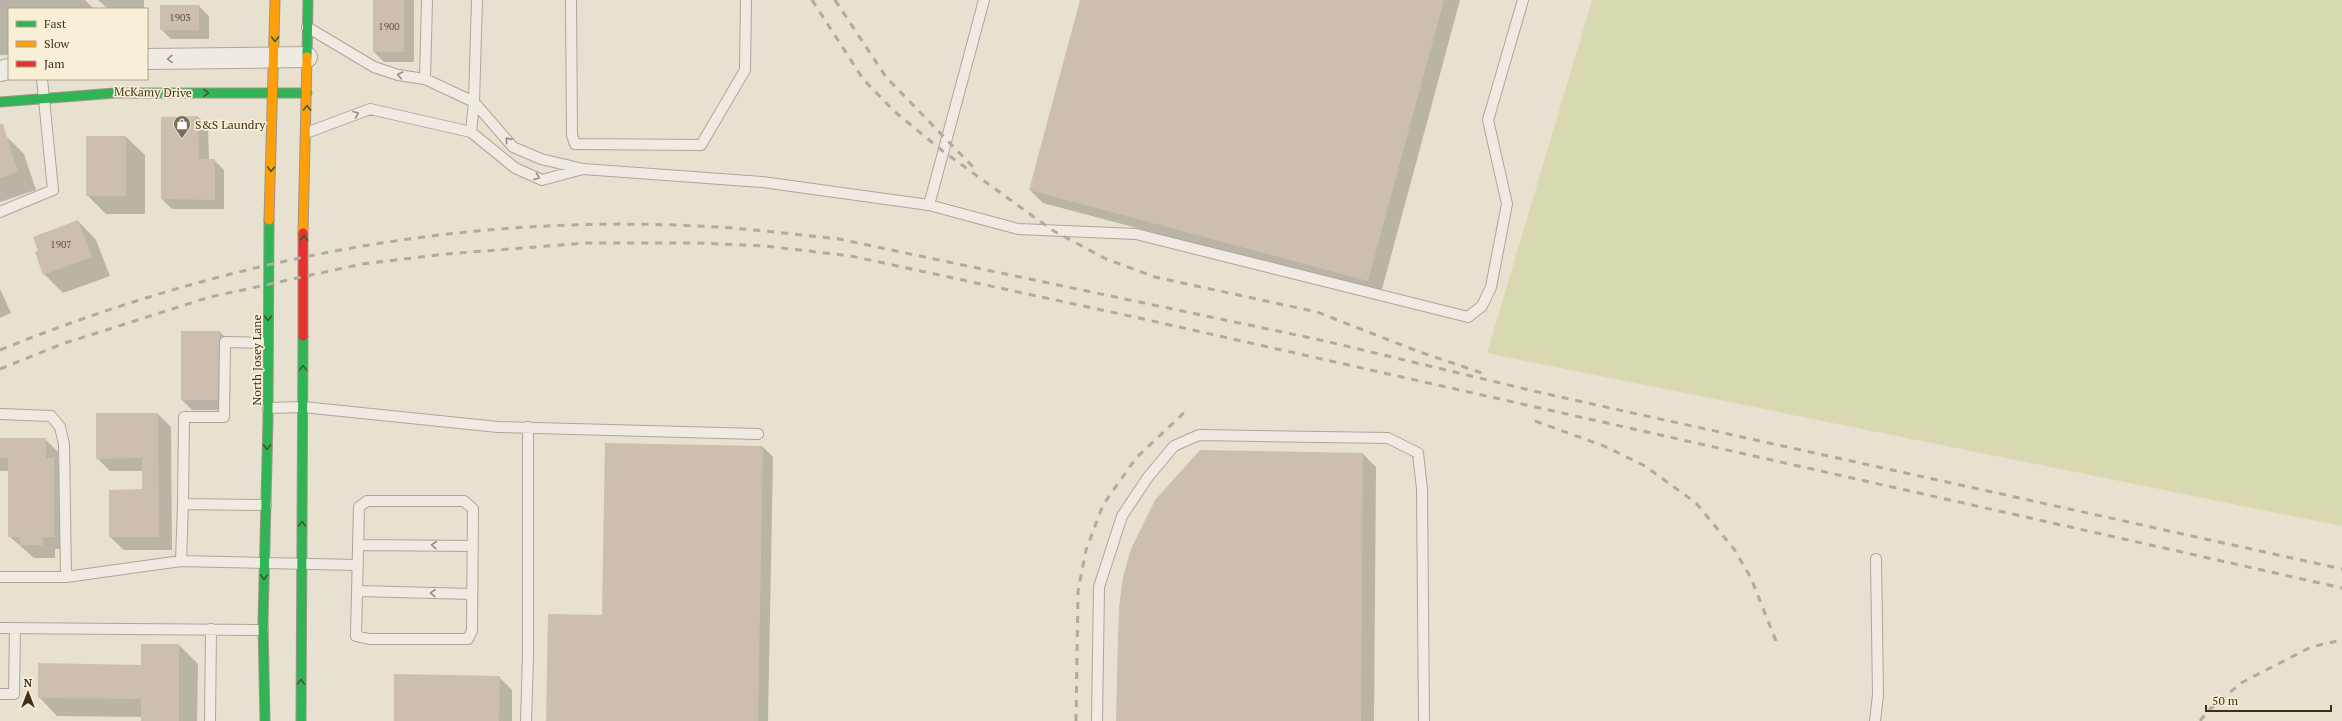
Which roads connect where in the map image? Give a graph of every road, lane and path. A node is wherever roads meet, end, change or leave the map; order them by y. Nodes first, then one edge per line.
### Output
1 (275, 0) edge
2 (308, 0) edge
3 (427, 0) edge
4 (477, 0) edge
5 (571, 0) edge
6 (746, 0) edge
7 (984, 0) edge
8 (1523, 0) edge
9 (307, 27) junction
10 (275, 57) junction
11 (307, 57) junction
12 (148, 59) edge
13 (42, 80) edge
14 (425, 80) junction
15 (307, 93) junction
16 (274, 94) junction
17 (43, 96) junction
18 (0, 102) edge
19 (474, 102) junction
20 (471, 132) junction
21 (306, 133) junction
22 (583, 169) junction
23 (929, 205) junction
24 (0, 212) edge
25 (268, 343) junction
26 (303, 407) junction
27 (268, 408) junction
28 (0, 414) edge
29 (528, 428) junction
30 (758, 434) dead end
31 (182, 504) junction
32 (266, 505) junction
33 (359, 544) junction
34 (473, 546) junction
35 (1876, 559) dead end
36 (181, 561) junction
37 (265, 562) junction
38 (302, 563) junction
39 (358, 565) junction
40 (0, 577) edge
41 (66, 577) junction
42 (358, 591) junction
43 (472, 594) junction
44 (0, 628) edge
45 (15, 628) junction
46 (211, 629) junction
47 (263, 630) junction
48 (0, 694) edge
49 (210, 721) edge
50 (264, 721) edge
51 (301, 721) edge
52 (526, 721) edge
53 (1096, 721) edge
54 (1424, 721) edge
55 (1875, 721) edge

1 -> 10 main road, North Josey Lane
2 - 9 main road
3 - 14 lane
4 - 19 lane
5 - 6 lane
7 - 23 lane
8 - 23 lane
9 - 11 main road
14 -> 9 lane
10 - 11 street
10 -> 12 street
10 - 16 main road, North Josey Lane
11 - 15 main road
13 - 17 lane
14 - 19 lane
15 - 16 main road, McKamy Drive
21 -> 15 main road
17 -> 16 main road, McKamy Drive
16 -> 25 main road, North Josey Lane
17 - 18 main road, McKamy Drive
17 - 24 lane
19 - 20 lane
22 -> 19 lane
21 -> 20 lane
20 -> 22 lane
26 -> 21 main road
22 - 23 lane
25 - 27 main road, North Josey Lane
25 - 31 lane
26 - 27 lane
26 - 29 lane
38 -> 26 main road
27 -> 32 main road, North Josey Lane
28 - 41 lane
29 - 30 lane
29 - 52 lane
31 - 32 lane
31 - 36 lane
32 - 37 main road, North Josey Lane
34 -> 33 lane
33 - 34 lane
33 - 39 lane
34 - 43 lane
35 - 55 lane
36 - 37 lane
36 - 41 lane
37 - 38 lane
37 -> 47 main road, North Josey Lane
38 - 39 lane
51 -> 38 main road
39 - 42 lane
40 - 41 lane
43 -> 42 lane
42 - 43 lane
44 - 45 lane
45 - 46 lane
45 - 48 lane
46 - 47 lane
46 - 49 lane
47 - 50 main road, North Josey Lane
53 - 54 lane

